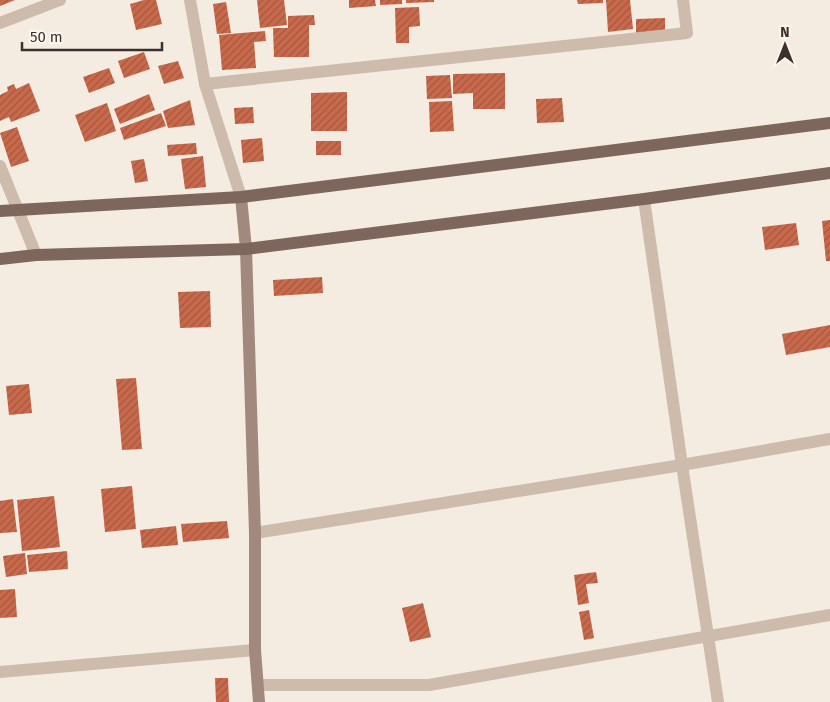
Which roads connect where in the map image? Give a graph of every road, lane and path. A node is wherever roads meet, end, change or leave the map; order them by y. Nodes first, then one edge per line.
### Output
1 (60, 0) edge
2 (190, 0) edge
3 (683, 0) edge
4 (0, 23) edge
5 (205, 84) junction
6 (830, 123) edge
7 (0, 166) edge
8 (830, 173) edge
9 (241, 197) junction
10 (644, 199) junction
11 (18, 210) junction
12 (0, 211) edge
13 (246, 249) junction
14 (36, 255) junction
15 (0, 259) edge
16 (830, 439) edge
17 (682, 465) junction
18 (255, 533) junction
19 (830, 615) edge
20 (708, 637) junction
21 (255, 650) junction
22 (0, 672) edge
23 (258, 685) junction
24 (259, 702) edge
25 (718, 702) edge

1 - 4 street
2 - 5 street
3 - 5 street
5 - 9 street
6 - 9 main road
7 - 11 street
8 - 10 main road
9 - 11 main road
9 - 13 main road
10 - 13 main road
10 - 17 street
11 - 12 main road
11 - 14 street
13 - 14 main road
13 - 18 main road
14 - 15 main road
16 - 17 street
17 - 18 street
17 - 20 street
18 - 21 main road
19 - 20 street
20 - 23 street
20 - 25 street
21 - 22 street
21 - 23 main road
23 - 24 main road

